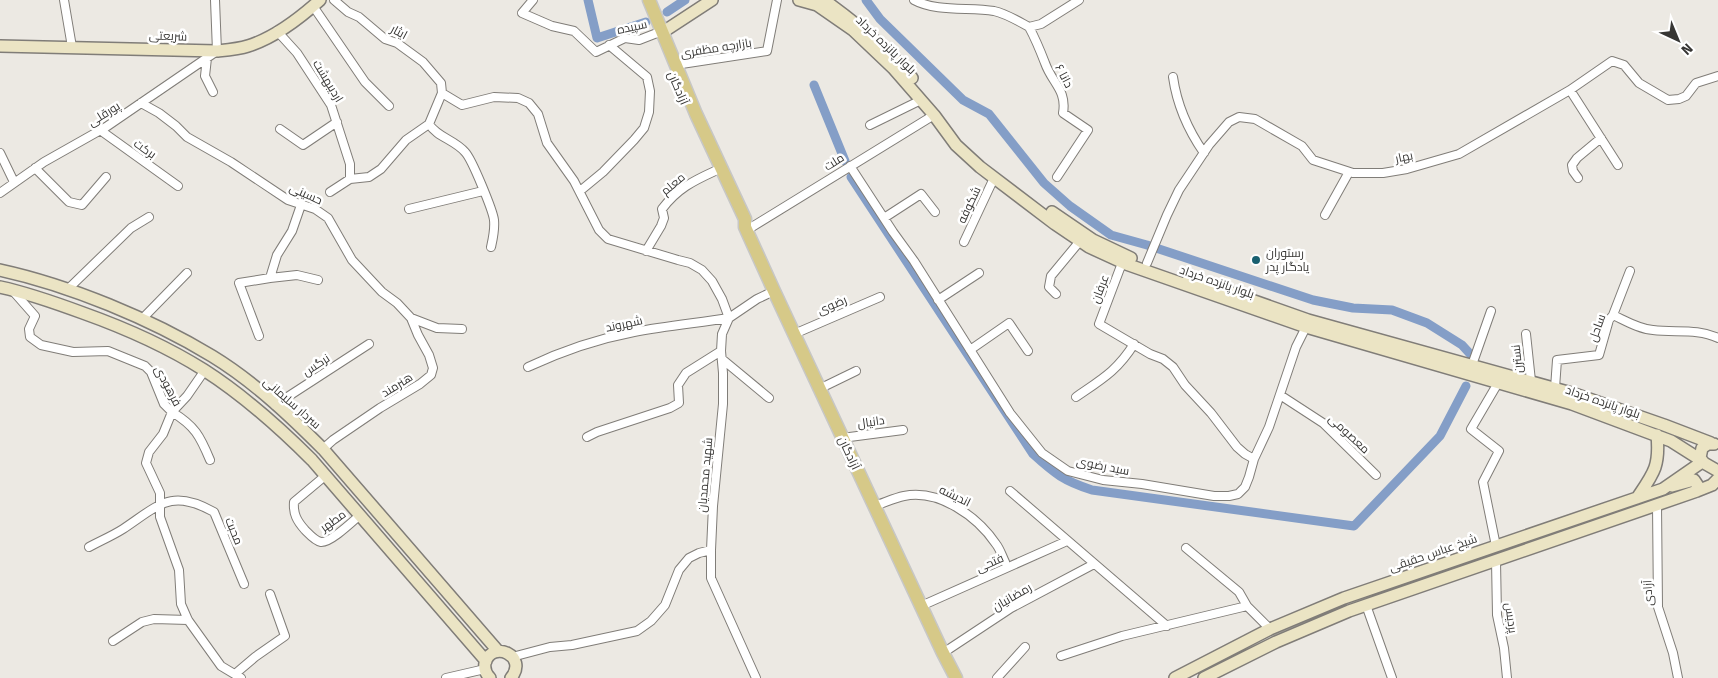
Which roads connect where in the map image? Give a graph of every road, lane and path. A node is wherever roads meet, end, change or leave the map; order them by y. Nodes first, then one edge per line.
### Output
1 (64, 0) edge
2 (214, 0) edge
3 (334, 0) edge
4 (534, 0) edge
5 (642, 0) edge
6 (649, 0) edge
7 (712, 0) edge
8 (777, 0) edge
9 (799, 0) edge
10 (824, 0) edge
11 (914, 0) edge
12 (983, 0) edge
13 (1079, 0) edge
14 (317, 3) edge
15 (983, 10) junction
16 (1029, 27) junction
17 (277, 31) junction
18 (660, 32) junction
19 (609, 45) junction
20 (0, 46) edge
21 (72, 47) junction
22 (218, 51) junction
23 (206, 58) junction
24 (676, 65) junction
25 (1718, 76) edge
26 (1173, 77) dead end
27 (1570, 90) junction
28 (213, 92) dead end
29 (442, 93) junction
30 (921, 100) junction
31 (141, 103) junction
32 (389, 106) dead end
33 (936, 112) junction
34 (337, 122) junction
35 (429, 124) junction
36 (870, 125) dead end
37 (280, 129) dead end
38 (100, 130) junction
39 (1601, 138) junction
40 (0, 153) edge
41 (1204, 153) junction
42 (1618, 165) dead end
43 (850, 166) junction
44 (35, 168) junction
45 (715, 171) junction
46 (1349, 172) junction
47 (106, 177) dead end
48 (1057, 177) dead end
49 (994, 178) junction
50 (1578, 178) dead end
51 (350, 179) junction
52 (14, 182) junction
53 (178, 186) dead end
54 (483, 191) junction
55 (580, 191) junction
56 (330, 192) dead end
57 (0, 193) edge
58 (301, 205) junction
59 (409, 209) dead end
60 (935, 212) dead end
61 (1325, 215) dead end
62 (149, 217) dead end
63 (884, 218) junction
64 (746, 229) junction
65 (1080, 241) junction
66 (964, 242) dead end
67 (491, 248) dead end
68 (646, 251) junction
69 (1122, 263) junction
70 (1147, 264) junction
71 (0, 270) edge
72 (1630, 271) dead end
73 (187, 273) dead end
74 (979, 273) dead end
75 (270, 278) junction
76 (318, 280) dead end
77 (6, 288) edge
78 (67, 290) junction
79 (774, 291) junction
80 (1056, 294) dead end
81 (880, 297) dead end
82 (938, 300) junction
83 (1491, 310) dead end
84 (1613, 315) junction
85 (411, 318) junction
86 (729, 318) junction
87 (142, 319) junction
88 (1306, 327) junction
89 (462, 329) dead end
90 (794, 334) junction
91 (1526, 334) dead end
92 (259, 336) dead end
93 (1718, 338) edge
94 (369, 344) dead end
95 (1134, 344) junction
96 (970, 350) junction
97 (1028, 351) dead end
98 (1413, 353) junction
99 (721, 354) junction
100 (1472, 365) junction
101 (528, 367) dead end
102 (205, 370) junction
103 (856, 371) dead end
104 (1530, 381) junction
105 (1498, 383) junction
106 (819, 388) junction
107 (1555, 388) junction
108 (1280, 395) junction
109 (1076, 397) dead end
110 (768, 398) dead end
111 (275, 404) junction
112 (172, 412) junction
113 (903, 430) dead end
114 (1657, 435) junction
115 (587, 437) dead end
116 (842, 438) junction
117 (1715, 444) edge
118 (323, 449) junction
119 (1254, 459) junction
120 (210, 460) dead end
121 (1702, 461) junction
122 (1718, 471) edge
123 (1376, 475) dead end
124 (325, 476) junction
125 (1718, 479) edge
126 (1664, 489) junction
127 (1010, 491) dead end
128 (1697, 491) junction
129 (1637, 498) junction
130 (160, 504) junction
131 (1657, 505) junction
132 (874, 506) junction
133 (360, 515) junction
134 (1067, 541) junction
135 (1496, 546) junction
136 (89, 547) dead end
137 (1186, 548) dead end
138 (711, 550) junction
139 (1496, 561) junction
140 (1004, 562) dead end
141 (1094, 564) junction
142 (1422, 572) junction
143 (244, 584) dead end
144 (1426, 584) junction
145 (270, 594) dead end
146 (1366, 605) junction
147 (921, 606) junction
148 (1247, 606) junction
149 (188, 620) junction
150 (1167, 626) junction
151 (1270, 629) junction
152 (113, 641) dead end
153 (1025, 647) dead end
154 (498, 651) junction
155 (943, 653) junction
156 (1061, 656) dead end
157 (512, 657) junction
158 (487, 669) edge
159 (238, 676) edge
160 (514, 677) edge
161 (446, 678) edge
162 (756, 678) edge
163 (956, 678) edge
164 (997, 678) edge
165 (1175, 678) edge
166 (1204, 678) edge
167 (1392, 678) edge
168 (1506, 678) edge
169 (1678, 678) edge

1 - 21 street
2 - 22 street
3 - 29 street, ایثار
4 - 19 street, سپیده
5 - 18 main road, آزادگان
6 - 18 main road, آزادگان
7 - 18 street
8 - 24 street, بازارچه مظفری
9 - 30 street, بلوار پانزده خرداد
10 - 33 street, بلوار پانزده خرداد
11 - 15 street
12 - 15 street
13 - 16 street
14 - 17 street, شریعتی
14 - 32 street
15 - 16 street
16 - 48 street, دانا ۶
17 - 22 street, شریعتی
17 - 34 street, اردیبهشت
18 - 19 street, سپیده
18 - 24 main road, آزادگان
18 - 45 main road, آزادگان
19 - 55 street
20 - 21 street, شریعتی
21 - 22 street, شریعتی
22 - 23 street, پورقلی
23 - 28 street
23 - 31 street, پورقلی
24 - 64 main road, آزادگان
25 - 27 street, بهار
26 - 41 street
27 - 39 street
27 - 46 street, بهار
29 - 35 street
29 - 55 street
30 - 33 street, بلوار پانزده خرداد
30 - 36 street
31 - 38 street, پورقلی
31 - 58 street, حسینی
33 - 43 street, ملت
33 - 49 street, بلوار پانزده خرداد
33 - 70 street, بلوار پانزده خرداد
34 - 37 street
34 - 51 street, اردیبهشت
35 - 51 street
35 - 54 street
38 - 44 street, پورقلی
38 - 53 street, برکت
39 - 42 street
39 - 50 street
40 - 52 street
41 - 46 street, بهار
41 - 70 street, بهار
43 - 63 street, سید رضوی
43 - 64 street, ملت
44 - 47 street
44 - 52 street, پورقلی
45 - 64 main road, آزادگان
45 - 68 street, معلم
46 - 61 street
49 - 65 street, بلوار پانزده خرداد
49 - 66 street, شکوفه
51 - 56 street
52 - 57 street, پورقلی
54 - 59 street
54 - 67 street
55 - 68 street
58 - 75 street
58 - 85 street, حسینی
60 - 63 street
62 - 78 street
63 - 82 street, سید رضوی
64 - 79 main road, آزادگان
65 - 69 street, بلوار پانزده خرداد
65 - 80 street
68 - 86 street
69 - 88 street, بلوار پانزده خرداد
69 - 95 street, عرفان
70 - 98 street, بلوار پانزده خرداد
71 - 78 street, سردار سلیمانی
72 - 84 street, ساحل
73 - 87 street
74 - 82 street
75 - 76 street
75 - 92 street
77 - 102 street
77 - 112 street, فرهودی
78 - 87 street, سردار سلیمانی
79 - 86 street
79 - 90 main road, آزادگان
81 - 90 street, رضوی
82 - 96 street, سید رضوی
83 - 100 street
84 - 93 street
84 - 107 street, ساحل
85 - 89 street
85 - 118 street, هنرمند
86 - 99 street, شهید محمدیان
86 - 101 street, شهروند
87 - 111 street, سردار سلیمانی
88 - 98 street, بلوار پانزده خرداد
88 - 108 street, سید رضوی
90 - 106 main road, آزادگان
91 - 104 street, نسترن
94 - 111 street, نرگس
95 - 109 street
95 - 119 street
96 - 97 street
96 - 119 street, سید رضوی
98 - 100 street, بلوار پانزده خرداد
98 - 105 street, بلوار پانزده خرداد
99 - 110 street
99 - 115 street
99 - 138 street, شهید محمدیان
100 - 104 street, بلوار پانزده خرداد
102 - 112 street
102 - 124 street
103 - 106 street
104 - 107 street, بلوار پانزده خرداد
105 - 114 street, بلوار پانزده خرداد
105 - 135 street
106 - 116 main road, آزادگان
107 - 117 street, بلوار پانزده خرداد
108 - 119 street, سید رضوی
108 - 123 street, معصومی
111 - 118 street, سردار سلیمانی
112 - 120 street
112 - 130 street, فرهودی
113 - 116 street, دانیال
114 - 121 street, بلوار پانزده خرداد
114 - 129 street
116 - 132 main road, آزادگان
117 - 121 street
118 - 154 street, سردار سلیمانی
121 - 122 street, بلوار پانزده خرداد
121 - 126 street, شیخ عباس حقیقی
124 - 133 street
124 - 133 street, مطهر
125 - 128 street
126 - 128 street
126 - 129 street, شیخ عباس حقیقی
127 - 134 street
128 - 131 street
129 - 135 street, شیخ عباس حقیقی
130 - 136 street
130 - 143 street, محبت
130 - 149 street, فرهودی
131 - 139 street
131 - 169 street, آزادی
132 - 140 street, اندیشه
132 - 147 main road, آزادگان
133 - 158 street
134 - 141 street
134 - 147 street, فتحی
135 - 142 street, شیخ عباس حقیقی
137 - 148 street
138 - 157 street
138 - 162 street, شهید محمدیان
139 - 144 street
139 - 168 street, پردیس
141 - 150 street
141 - 155 street, رمضانیان
142 - 144 street
142 - 151 street, شیخ عباس حقیقی
144 - 146 street
145 - 159 street
146 - 166 street
146 - 167 street
147 - 155 main road, آزادگان
148 - 150 street
148 - 151 street
149 - 152 street
149 - 159 street, فرهودی
150 - 156 street
151 - 165 street, شیخ عباس حقیقی
153 - 164 street
154 - 157 street
154 - 158 street
155 - 163 main road, آزادگان
157 - 160 street
158 - 161 street

